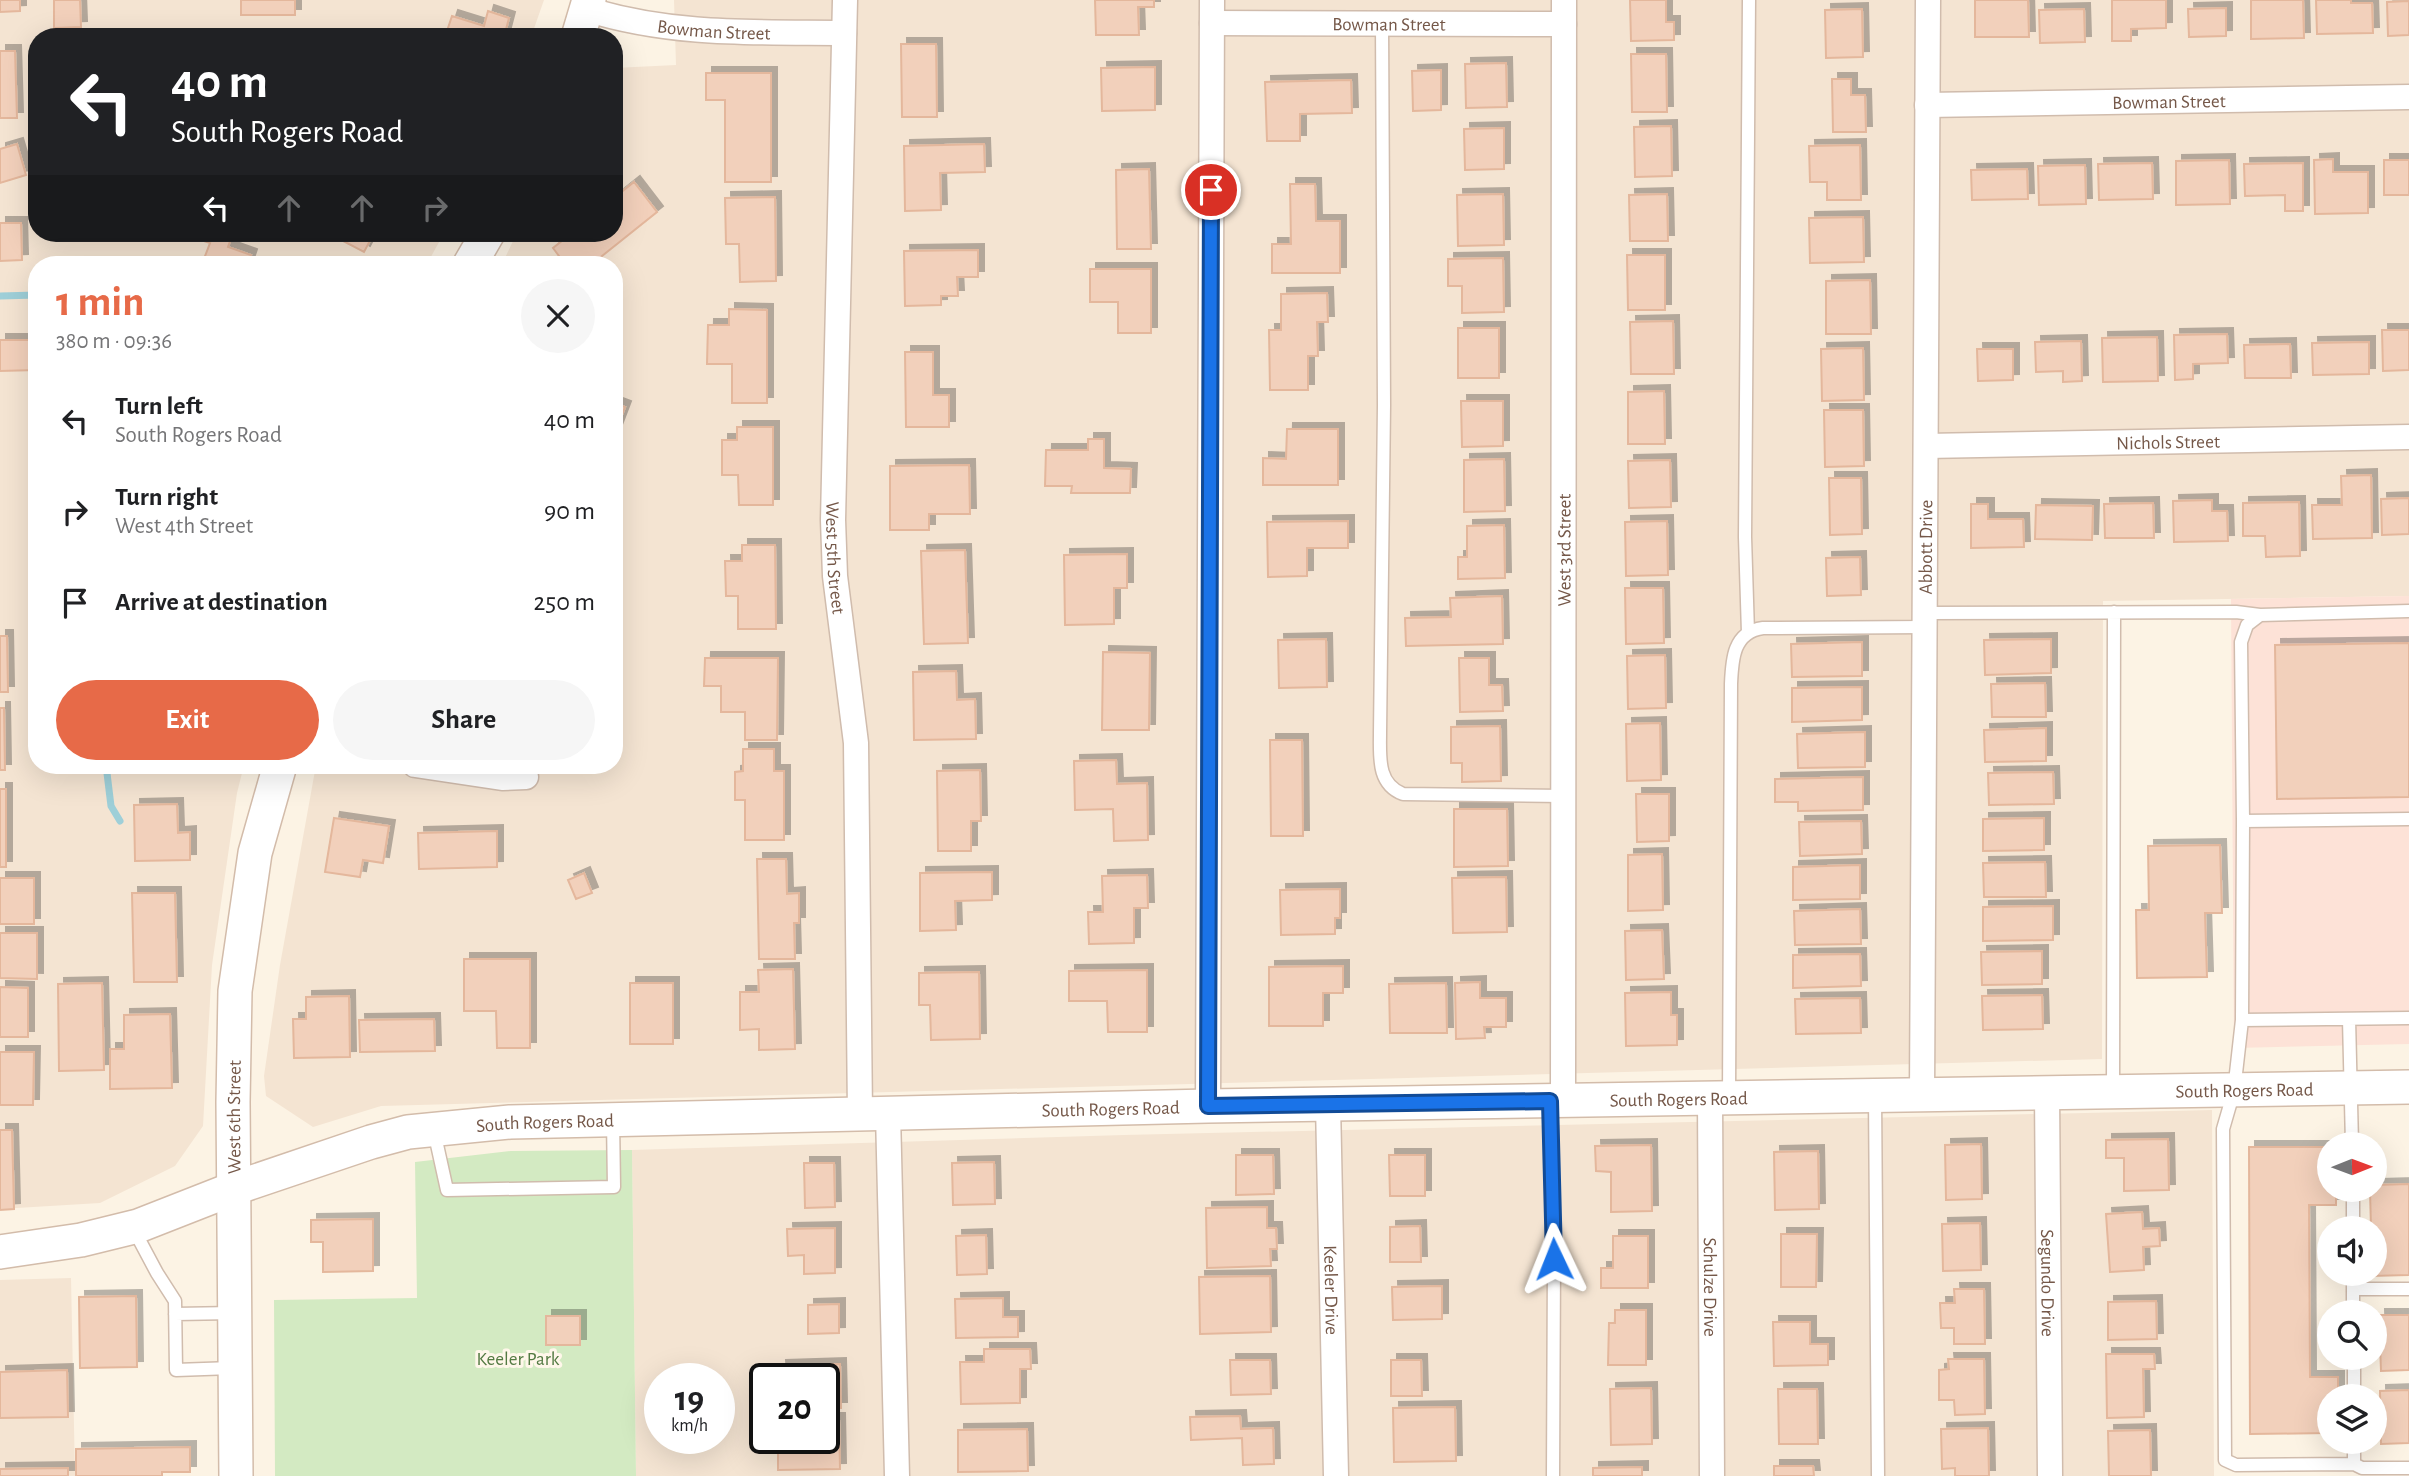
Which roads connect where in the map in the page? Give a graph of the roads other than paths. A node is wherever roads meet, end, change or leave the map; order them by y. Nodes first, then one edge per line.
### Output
1 (845, 0) edge
2 (1749, 0) edge
3 (1928, 0) edge
4 (1212, 12) edge
5 (1564, 12) edge
6 (584, 15) edge
7 (1382, 24) junction
8 (845, 33) junction
9 (2409, 97) edge
10 (1927, 105) junction
11 (2409, 437) edge
12 (1926, 446) junction
13 (2409, 611) edge
14 (2114, 612) junction
15 (2260, 615) junction
16 (1925, 620) junction
17 (1748, 633) junction
18 (277, 774) edge
19 (475, 774) edge
20 (526, 777) dead end
21 (1563, 796) junction
22 (2409, 820) edge
23 (2243, 821) junction
24 (2409, 1018) edge
25 (2349, 1019) junction
26 (2242, 1020) junction
27 (2409, 1087) edge
28 (2352, 1089) junction
29 (2047, 1091) junction
30 (2113, 1091) junction
31 (2234, 1091) junction
32 (1922, 1095) junction
33 (1875, 1096) junction
34 (1719, 1098) junction
35 (1556, 1101) junction
36 (1328, 1104) junction
37 (1208, 1106) junction
38 (874, 1115) junction
39 (613, 1120) junction
40 (434, 1130) junction
41 (2352, 1132) edge
42 (235, 1188) junction
43 (133, 1228) junction
44 (0, 1252) edge
45 (2353, 1289) joint
46 (2409, 1289) edge
47 (2353, 1300) edge
48 (236, 1313) junction
49 (175, 1314) junction
50 (236, 1368) junction
51 (2354, 1454) edge
52 (2354, 1464) junction
53 (2409, 1468) edge
54 (236, 1476) edge
55 (897, 1476) edge
56 (1336, 1476) edge
57 (1553, 1476) edge
58 (1712, 1476) edge
59 (1878, 1476) edge
60 (2050, 1476) edge

1 - 8 street, West 5th Street
2 - 17 lane
3 - 10 street, Abbott Drive
4 - 7 street, Bowman Street
4 - 37 street
5 - 7 street, Bowman Street
5 - 21 street, West 3rd Street
6 - 8 street, Bowman Street
7 - 21 lane
8 - 38 street, West 5th Street
9 - 10 street, Bowman Street
10 - 12 street, Abbott Drive
11 - 12 street, Nichols Street
12 - 16 street, Abbott Drive
13 - 15 lane
14 - 15 lane
14 - 16 lane
14 - 30 lane
15 - 23 lane
16 - 17 lane
16 - 32 street, Abbott Drive
17 - 34 lane
18 - 42 street, West 6th Street
19 - 20 street
21 - 35 street, West 3rd Street
22 - 23 lane
23 - 26 lane
24 - 25 lane
25 - 26 lane
25 - 28 lane
26 - 31 lane
27 - 28 street, South Rogers Road
28 - 31 street, South Rogers Road
28 - 41 lane
29 - 30 street, South Rogers Road
29 - 32 street, South Rogers Road
29 - 60 street, Segundo Drive
30 - 31 street, South Rogers Road
31 - 52 lane
32 - 33 street, South Rogers Road
33 - 34 street, South Rogers Road
33 - 59 lane
34 - 35 street, South Rogers Road
34 - 58 street, Schulze Drive
35 - 36 street, South Rogers Road
35 - 57 lane
36 - 37 street, South Rogers Road
36 - 56 street, Keeler Drive
37 - 38 street, South Rogers Road
38 - 39 street, South Rogers Road
38 - 55 street
39 - 40 street, South Rogers Road
39 - 40 lane
40 - 42 street, South Rogers Road
42 - 43 street, South Rogers Road
42 - 48 street, West 6th Street
43 - 44 street, South Rogers Road
43 - 49 lane
45 - 46 lane
45 - 47 lane
48 - 49 lane
48 - 50 street, West 6th Street
49 - 50 lane
50 - 54 street, West 6th Street
51 - 52 lane
52 - 53 lane

